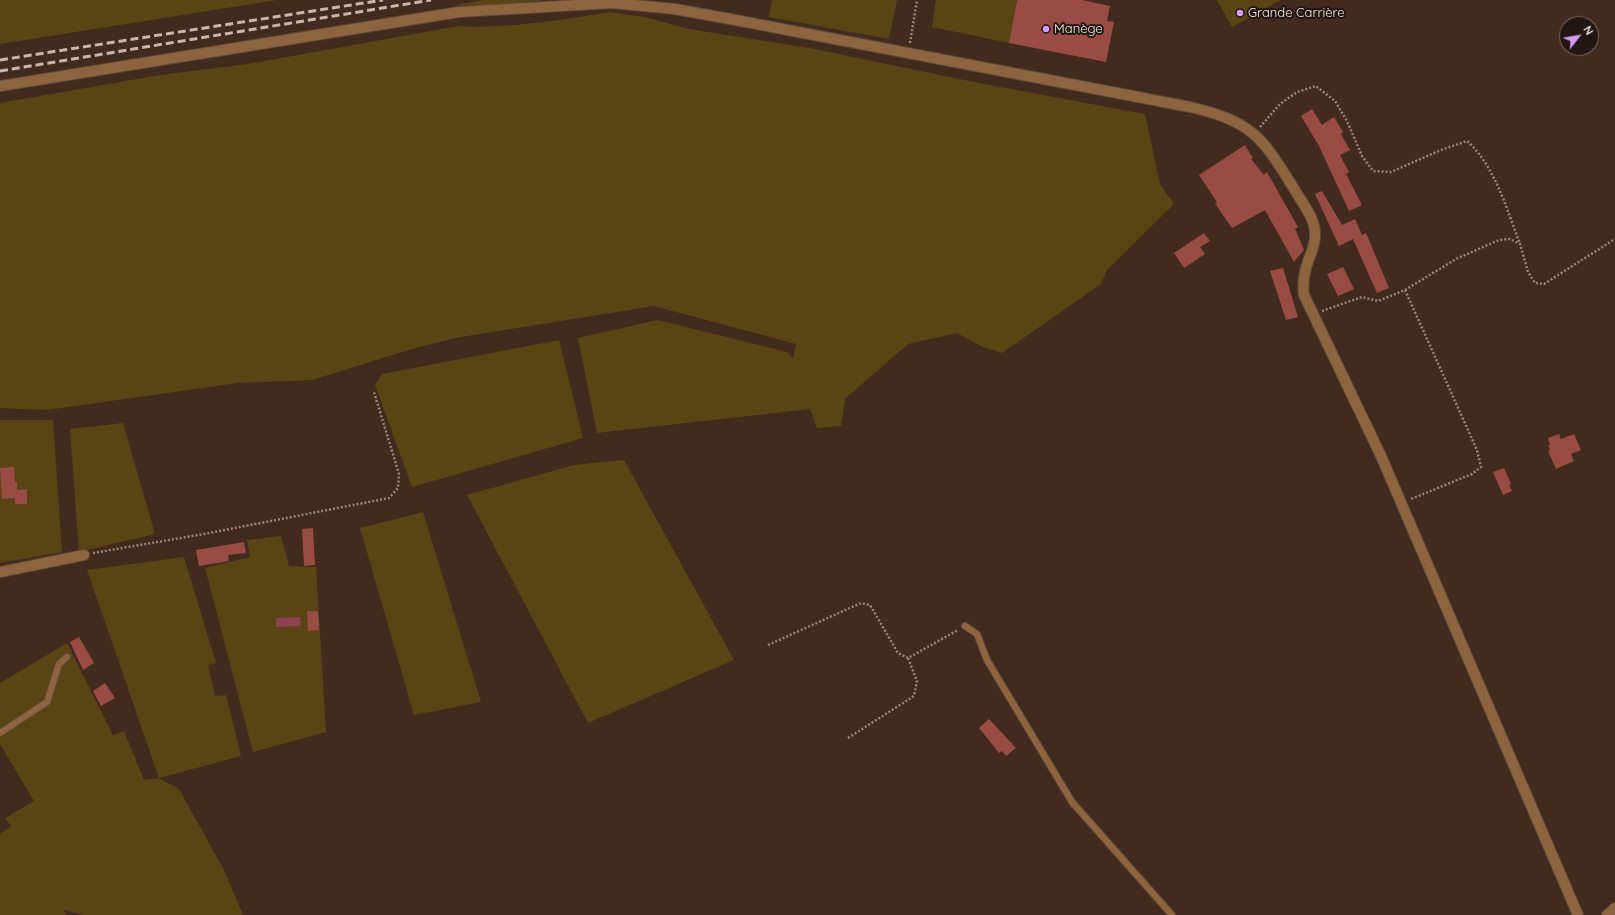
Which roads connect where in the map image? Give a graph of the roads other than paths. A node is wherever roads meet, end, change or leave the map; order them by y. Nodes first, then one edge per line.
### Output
1 (561, 3) edge
2 (0, 86) edge
3 (84, 555) road end
4 (0, 572) edge
5 (965, 626) road end
6 (67, 657) dead end
7 (0, 733) edge
8 (1615, 908) edge
9 (1172, 915) edge
10 (1578, 915) edge
11 (1607, 915) edge

1 - 2 street
1 - 10 street
3 - 4 street
5 - 9 lane
6 - 7 lane
8 - 11 street

